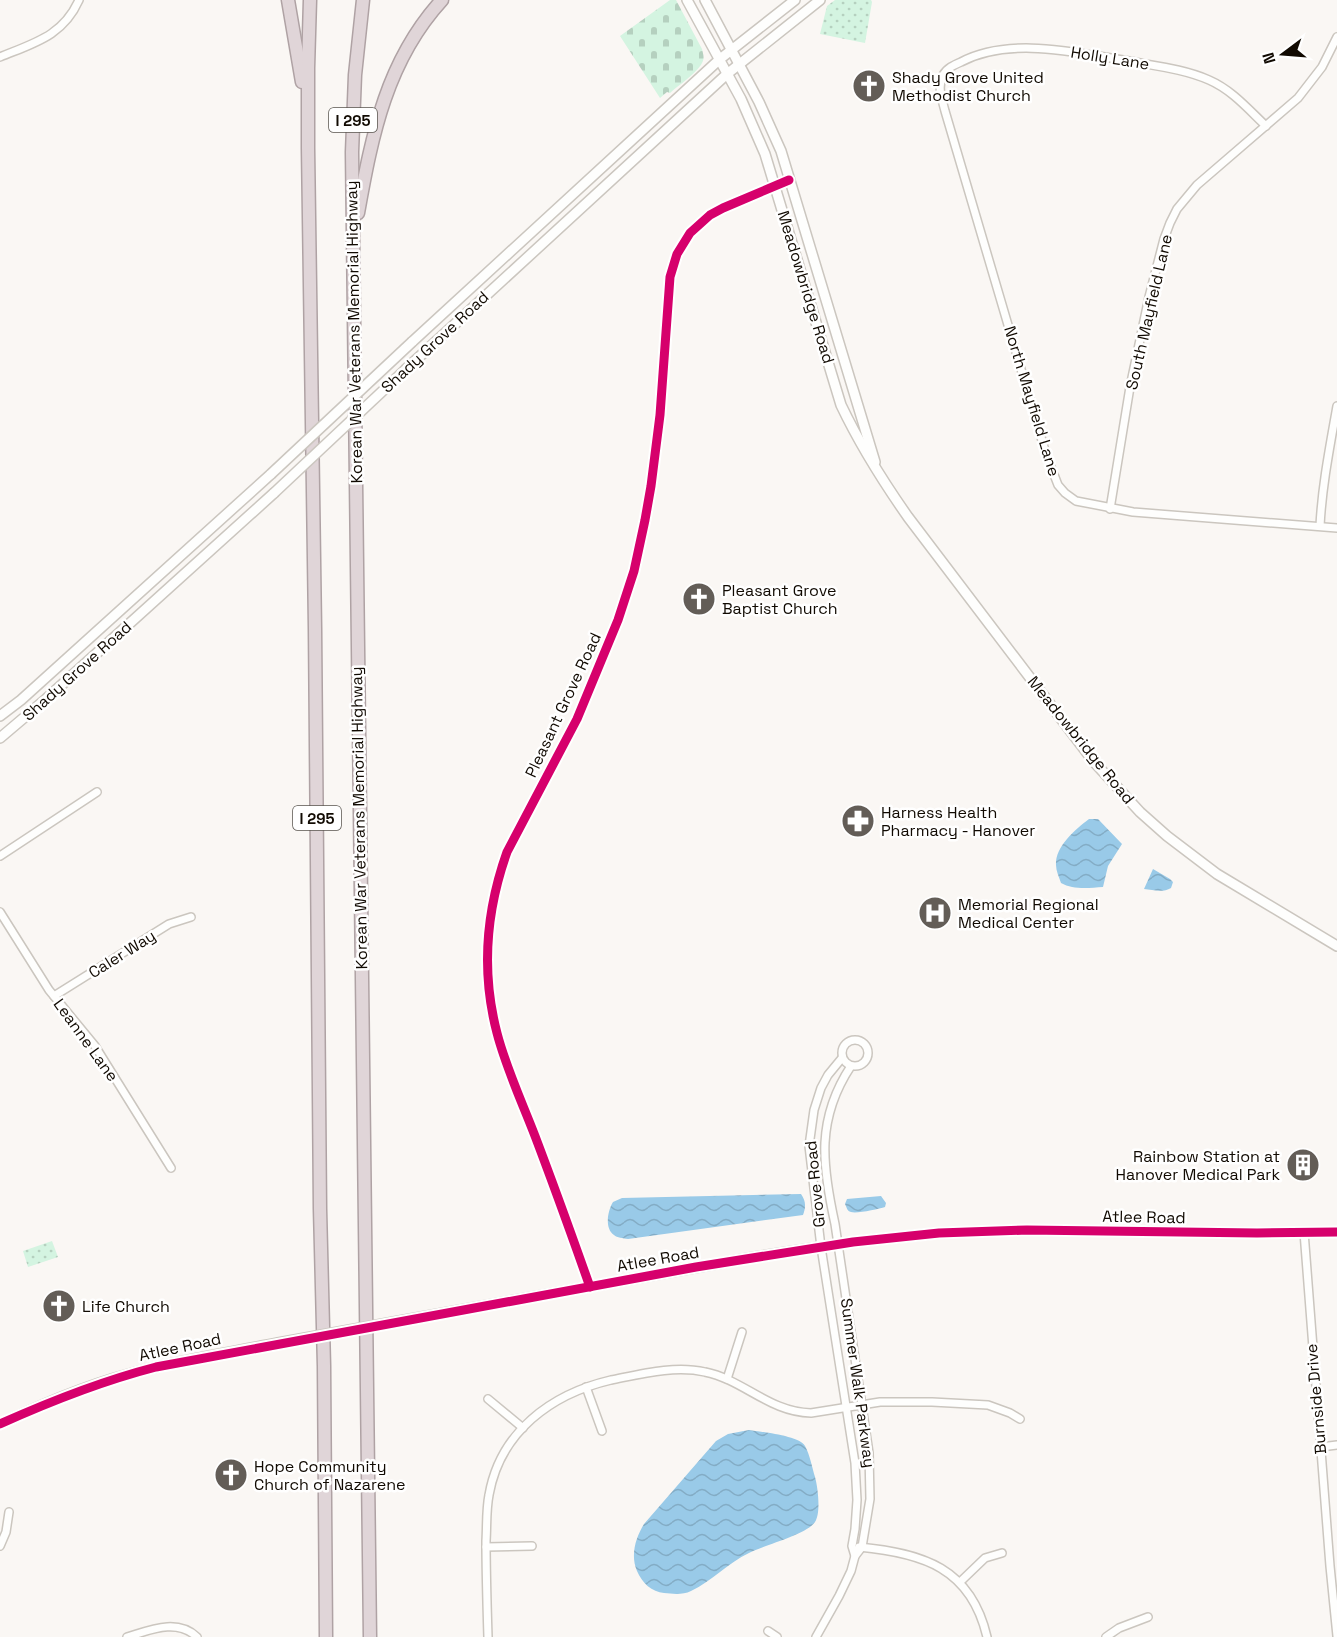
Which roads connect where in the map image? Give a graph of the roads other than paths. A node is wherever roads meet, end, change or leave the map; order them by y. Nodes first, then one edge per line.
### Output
1 (79, 0) edge
2 (288, 0) edge
3 (310, 0) edge
4 (363, 0) edge
5 (442, 0) edge
6 (687, 0) edge
7 (705, 0) edge
8 (795, 0) edge
9 (820, 0) edge
10 (1337, 37) edge
11 (732, 49) junction
12 (0, 57) edge
13 (720, 59) junction
14 (739, 63) junction
15 (728, 74) junction
16 (942, 77) joint
17 (308, 114) junction
18 (1266, 126) junction
19 (789, 180) junction
20 (776, 185) junction
21 (353, 240) junction
22 (1337, 406) edge
23 (879, 476) junction
24 (1110, 509) junction
25 (1320, 526) junction
26 (1337, 528) edge
27 (151, 581) junction
28 (162, 594) junction
29 (0, 716) edge
30 (0, 738) edge
31 (97, 792) dead end
32 (0, 856) edge
33 (0, 912) edge
34 (191, 917) dead end
35 (1337, 946) edge
36 (54, 996) junction
37 (842, 1058) junction
38 (851, 1066) junction
39 (171, 1168) dead end
40 (1304, 1232) junction
41 (1337, 1232) edge
42 (837, 1244) junction
43 (821, 1247) junction
44 (590, 1287) junction
45 (742, 1332) dead end
46 (727, 1379) junction
47 (586, 1387) junction
48 (488, 1399) dead end
49 (862, 1406) junction
50 (847, 1408) junction
51 (1020, 1419) dead end
52 (0, 1424) edge
53 (523, 1428) junction
54 (602, 1431) dead end
55 (1337, 1445) edge
56 (1320, 1447) junction
57 (9, 1512) dead end
58 (532, 1545) dead end
59 (0, 1546) edge
60 (852, 1546) junction
61 (486, 1547) junction
62 (862, 1547) junction
63 (1002, 1553) dead end
64 (855, 1556) junction
65 (960, 1582) junction
66 (1148, 1617) dead end
67 (1336, 1618) edge
68 (768, 1631) dead end
69 (1337, 1636) edge
70 (127, 1637) edge
71 (197, 1637) edge
72 (326, 1637) edge
73 (370, 1637) edge
74 (488, 1637) edge
75 (777, 1637) edge
76 (816, 1637) edge
77 (987, 1637) edge
78 (1106, 1637) edge

1 - 12 street
2 - 17 highway
3 - 17 highway, I 295
4 - 21 highway, Korean War Veterans Memorial Highway / I 295
5 - 21 highway
6 - 13 main road, Meadowbridge Road
7 - 11 main road, Meadowbridge Road
8 - 11 main road, Shady Grove Road
9 - 14 main road, Shady Grove Road
10 - 18 street, South Mayfield Lane
11 - 13 main road, Shady Grove Road
11 - 14 main road, Meadowbridge Road
13 - 15 main road, Meadowbridge Road
13 - 27 main road, Shady Grove Road, bridge
14 - 15 main road, Shady Grove Road
14 - 19 main road, Meadowbridge Road
15 - 20 main road, Meadowbridge Road
15 - 28 main road, Shady Grove Road, bridge
16 - 18 street, Holly Lane
16 - 24 street, North Mayfield Lane
17 - 72 highway, I 295
18 - 24 street, South Mayfield Lane
19 - 20 street, Pleasant Grove Road
19 - 23 main road, Meadowbridge Road
20 - 23 main road, Meadowbridge Road
20 - 44 street, Pleasant Grove Road
21 - 73 highway, Korean War Veterans Memorial Highway / I 295
22 - 25 street
23 - 35 main road, Meadowbridge Road
24 - 25 street, North Mayfield Lane
25 - 26 street, North Mayfield Lane
27 - 28 main road
27 - 29 main road, Shady Grove Road
28 - 30 main road, Shady Grove Road
31 - 32 street
33 - 36 street, Leanne Lane
34 - 36 street, Caler Way
36 - 39 street, Leanne Lane
37 - 38 street
37 - 38 street, Grove Road
37 - 43 street, Grove Road
38 - 42 street, Grove Road
40 - 41 main road, Atlee Road
40 - 42 main road, Atlee Road
40 - 56 street, Burnside Drive
42 - 43 main road, Atlee Road
42 - 49 street, Summer Walk Parkway
43 - 44 main road, Atlee Road
43 - 50 street, Summer Walk Parkway
44 - 52 main road, Atlee Road, bridge
45 - 46 street
46 - 47 street
46 - 50 street
47 - 53 street
47 - 54 street
48 - 53 street
49 - 50 street
49 - 51 street
49 - 62 street, Summer Walk Parkway
50 - 60 street, Summer Walk Parkway
53 - 61 street
55 - 56 street
56 - 67 street, Burnside Drive
57 - 59 street
58 - 61 street
60 - 62 street
60 - 64 street, Summer Walk Parkway
61 - 74 street
62 - 64 street, Summer Walk Parkway
62 - 65 street
63 - 65 street
64 - 76 street, Summer Walk Parkway
65 - 77 street
66 - 78 street
67 - 69 street, Burnside Drive
68 - 75 street
70 - 71 street

